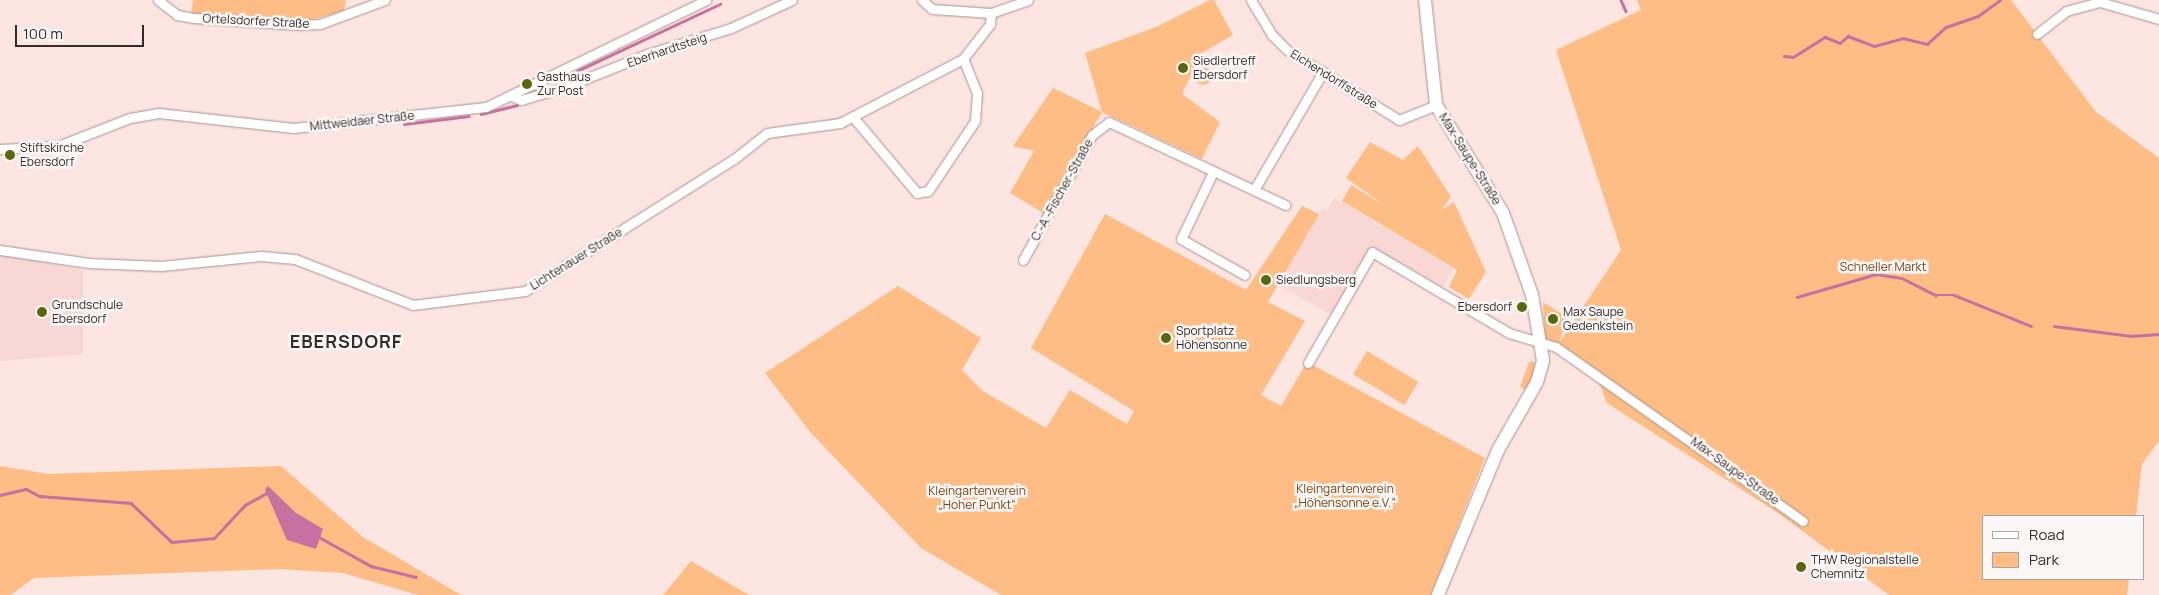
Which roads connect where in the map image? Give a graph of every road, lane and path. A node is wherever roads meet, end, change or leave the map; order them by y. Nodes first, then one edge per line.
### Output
1 (158, 0) edge
2 (385, 0) edge
3 (706, 0) edge
4 (792, 0) edge
5 (922, 0) edge
6 (1028, 0) edge
7 (1251, 0) edge
8 (1425, 0) edge
9 (2100, 1) edge
10 (992, 13) junction
11 (2159, 19) edge
12 (2037, 34) dead end
13 (963, 59) junction
14 (1323, 72) junction
15 (511, 96) junction
16 (1436, 105) junction
17 (853, 117) junction
18 (0, 149) edge
19 (1213, 172) junction
20 (1254, 190) junction
21 (1285, 205) dead end
22 (0, 250) edge
23 (1023, 260) dead end
24 (1245, 275) dead end
25 (1539, 345) junction
26 (1308, 363) dead end
27 (1804, 521) dead end
28 (1438, 595) edge

1 - 2 street, Ortelsdorfer Straße
3 - 15 street, Mittweidaer Straße
4 - 15 street, Eberhardtsteig
5 - 10 street
6 - 10 street
7 - 14 street, Eichendorffstraße
8 - 16 street, Max-Saupe-Straße
9 - 11 street
9 - 12 street
10 - 13 street, Lichtenauer Straße
13 - 17 street, Lichtenauer Straße
13 - 17 street
14 - 16 street, Eichendorffstraße
14 - 20 street
15 - 18 street, Mittweidaer Straße
16 - 25 street, Max-Saupe-Straße
17 - 22 street, Lichtenauer Straße
19 - 20 street, C.-A.-Fischer-Straße
19 - 23 street, C.-A.-Fischer-Straße
19 - 24 street
20 - 21 street, C.-A.-Fischer-Straße
25 - 26 street, Max-Saupe-Straße
25 - 27 street, Max-Saupe-Straße
25 - 28 street, Max-Saupe-Straße

